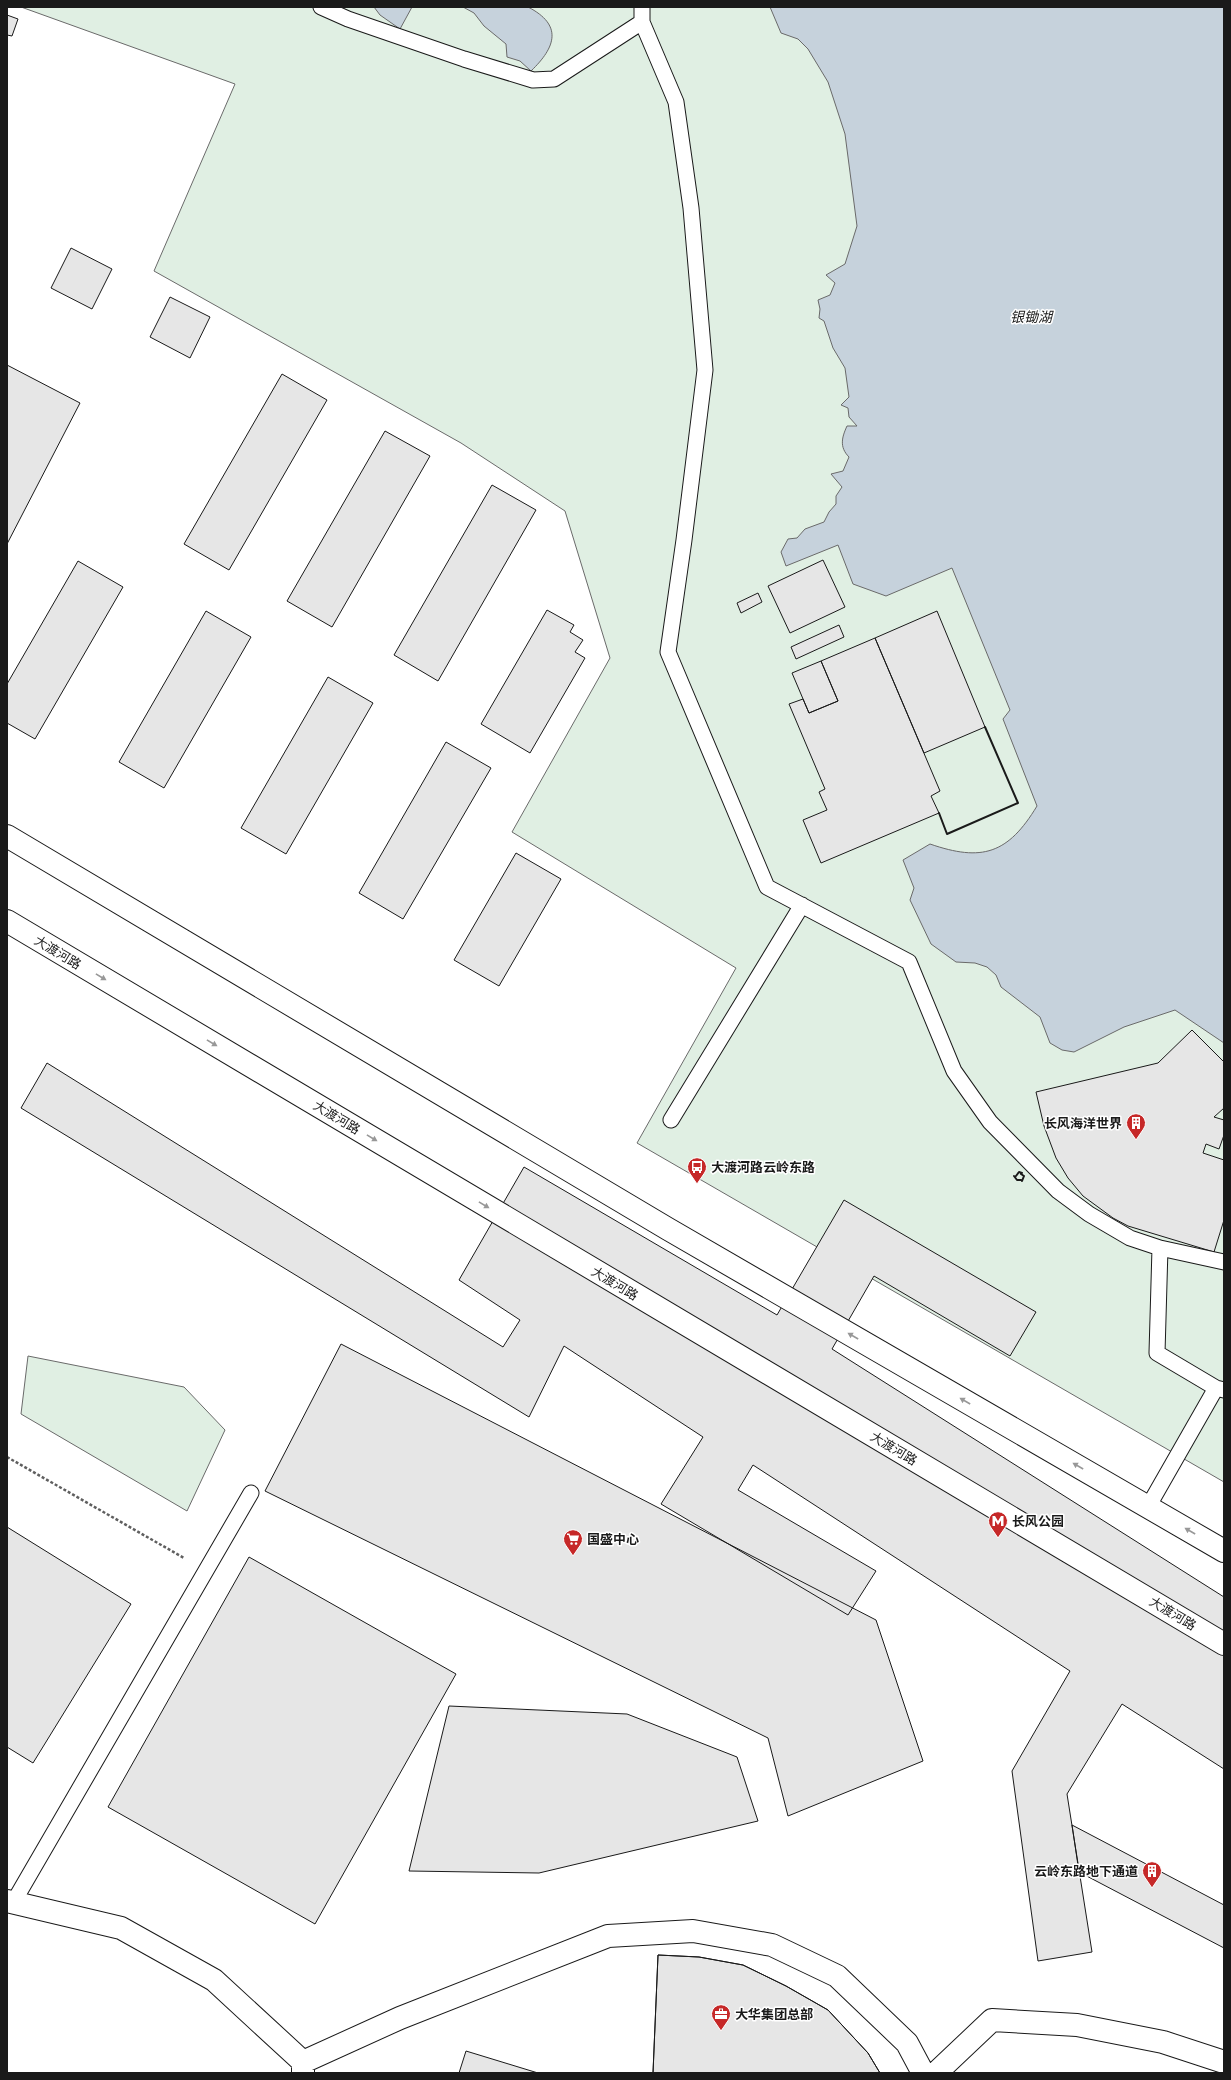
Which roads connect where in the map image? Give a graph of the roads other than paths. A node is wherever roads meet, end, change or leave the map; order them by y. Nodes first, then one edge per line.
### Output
1 (321, 7) edge
2 (642, 7) edge
3 (642, 22) junction
4 (7, 836) edge
5 (802, 905) junction
6 (7, 921) edge
7 (671, 1120) dead end
8 (1160, 1248) junction
9 (1224, 1262) edge
10 (1220, 1389) edge
11 (251, 1493) dead end
12 (1148, 1507) junction
13 (1224, 1551) edge
14 (1224, 1644) edge
15 (10, 1902) edge
16 (1224, 2062) edge
17 (303, 2067) edge
18 (923, 2073) edge
19 (936, 2073) edge

1 - 3 lane
2 - 3 lane
3 - 5 lane
12 -> 4 main road
5 - 7 lane
5 - 8 lane
6 -> 14 main road, 大渡河路
8 - 9 lane
8 - 10 lane
10 - 12 lane
11 - 15 lane
13 -> 12 main road
15 - 17 main road
16 - 19 main road
17 - 18 main road

